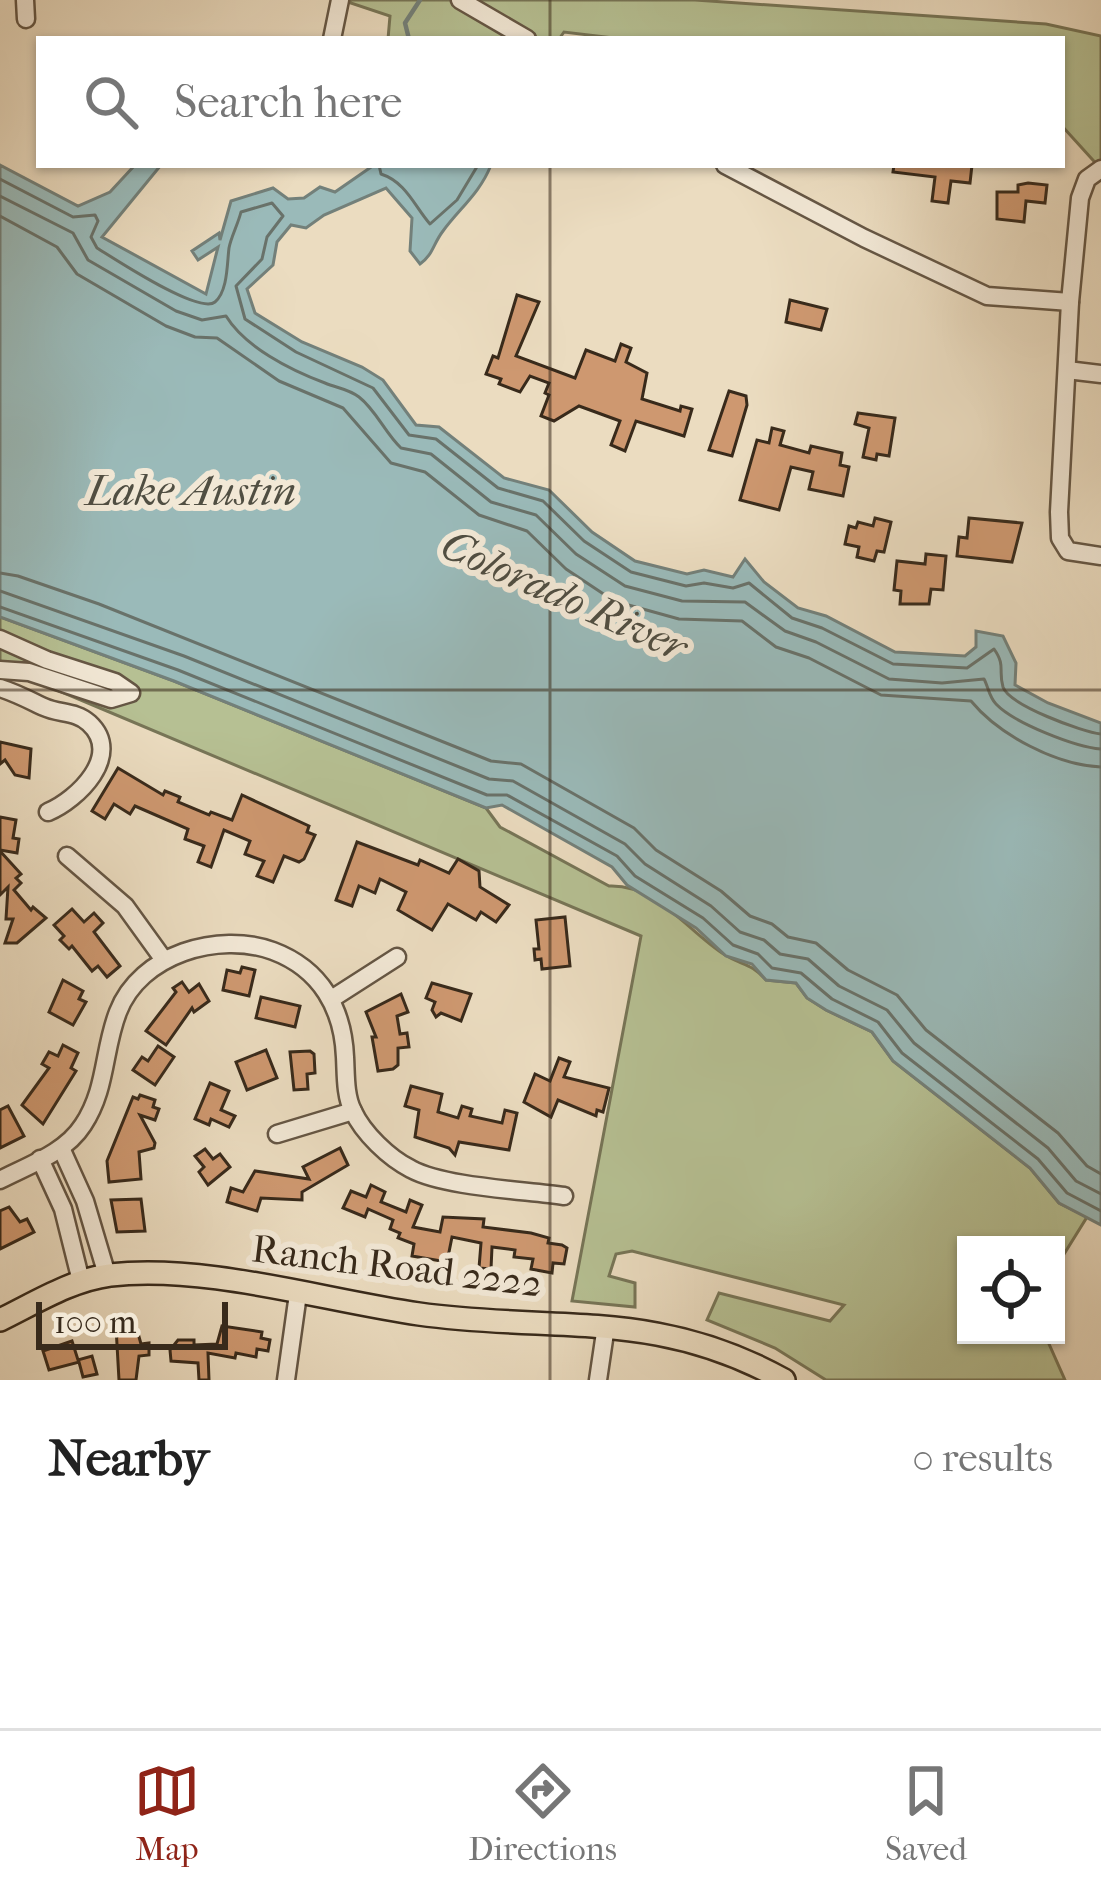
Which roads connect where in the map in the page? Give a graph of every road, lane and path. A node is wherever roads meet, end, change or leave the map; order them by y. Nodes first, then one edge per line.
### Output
1 (340, 0) edge
2 (460, 0) edge
3 (333, 36) edge
4 (522, 36) edge
5 (731, 168) edge
6 (1101, 169) edge
7 (1070, 302) junction
8 (1067, 370) junction
9 (1101, 374) edge
10 (1101, 556) edge
11 (0, 639) edge
12 (0, 670) edge
13 (0, 688) edge
14 (48, 812) dead end
15 (67, 856) dead end
16 (397, 957) dead end
17 (164, 960) junction
18 (333, 998) junction
19 (352, 1111) junction
20 (277, 1134) dead end
21 (61, 1148) junction
22 (40, 1159) junction
23 (0, 1180) edge
24 (564, 1196) dead end
25 (107, 1275) junction
26 (81, 1281) junction
27 (298, 1294) junction
28 (0, 1320) edge
29 (606, 1326) junction
30 (286, 1380) edge
31 (598, 1380) edge
32 (784, 1380) edge

1 - 3 street
2 - 4 street
5 - 7 street
6 - 7 street
7 - 8 street
8 - 9 street
8 - 10 street
11 - 12 street
13 - 14 street
15 - 17 street
16 - 18 street
17 - 18 street
17 - 21 street
18 - 19 street
19 - 20 street
19 - 24 street
21 - 22 street
21 - 25 street
22 - 23 street
22 - 26 street
25 - 26 main road, Ranch Road 2222
25 - 27 main road, Ranch Road 2222
26 - 28 main road, Ranch Road 2222
27 - 29 main road, Ranch Road 2222
27 - 30 street
29 - 31 street
29 - 32 main road, Ranch Road 2222

